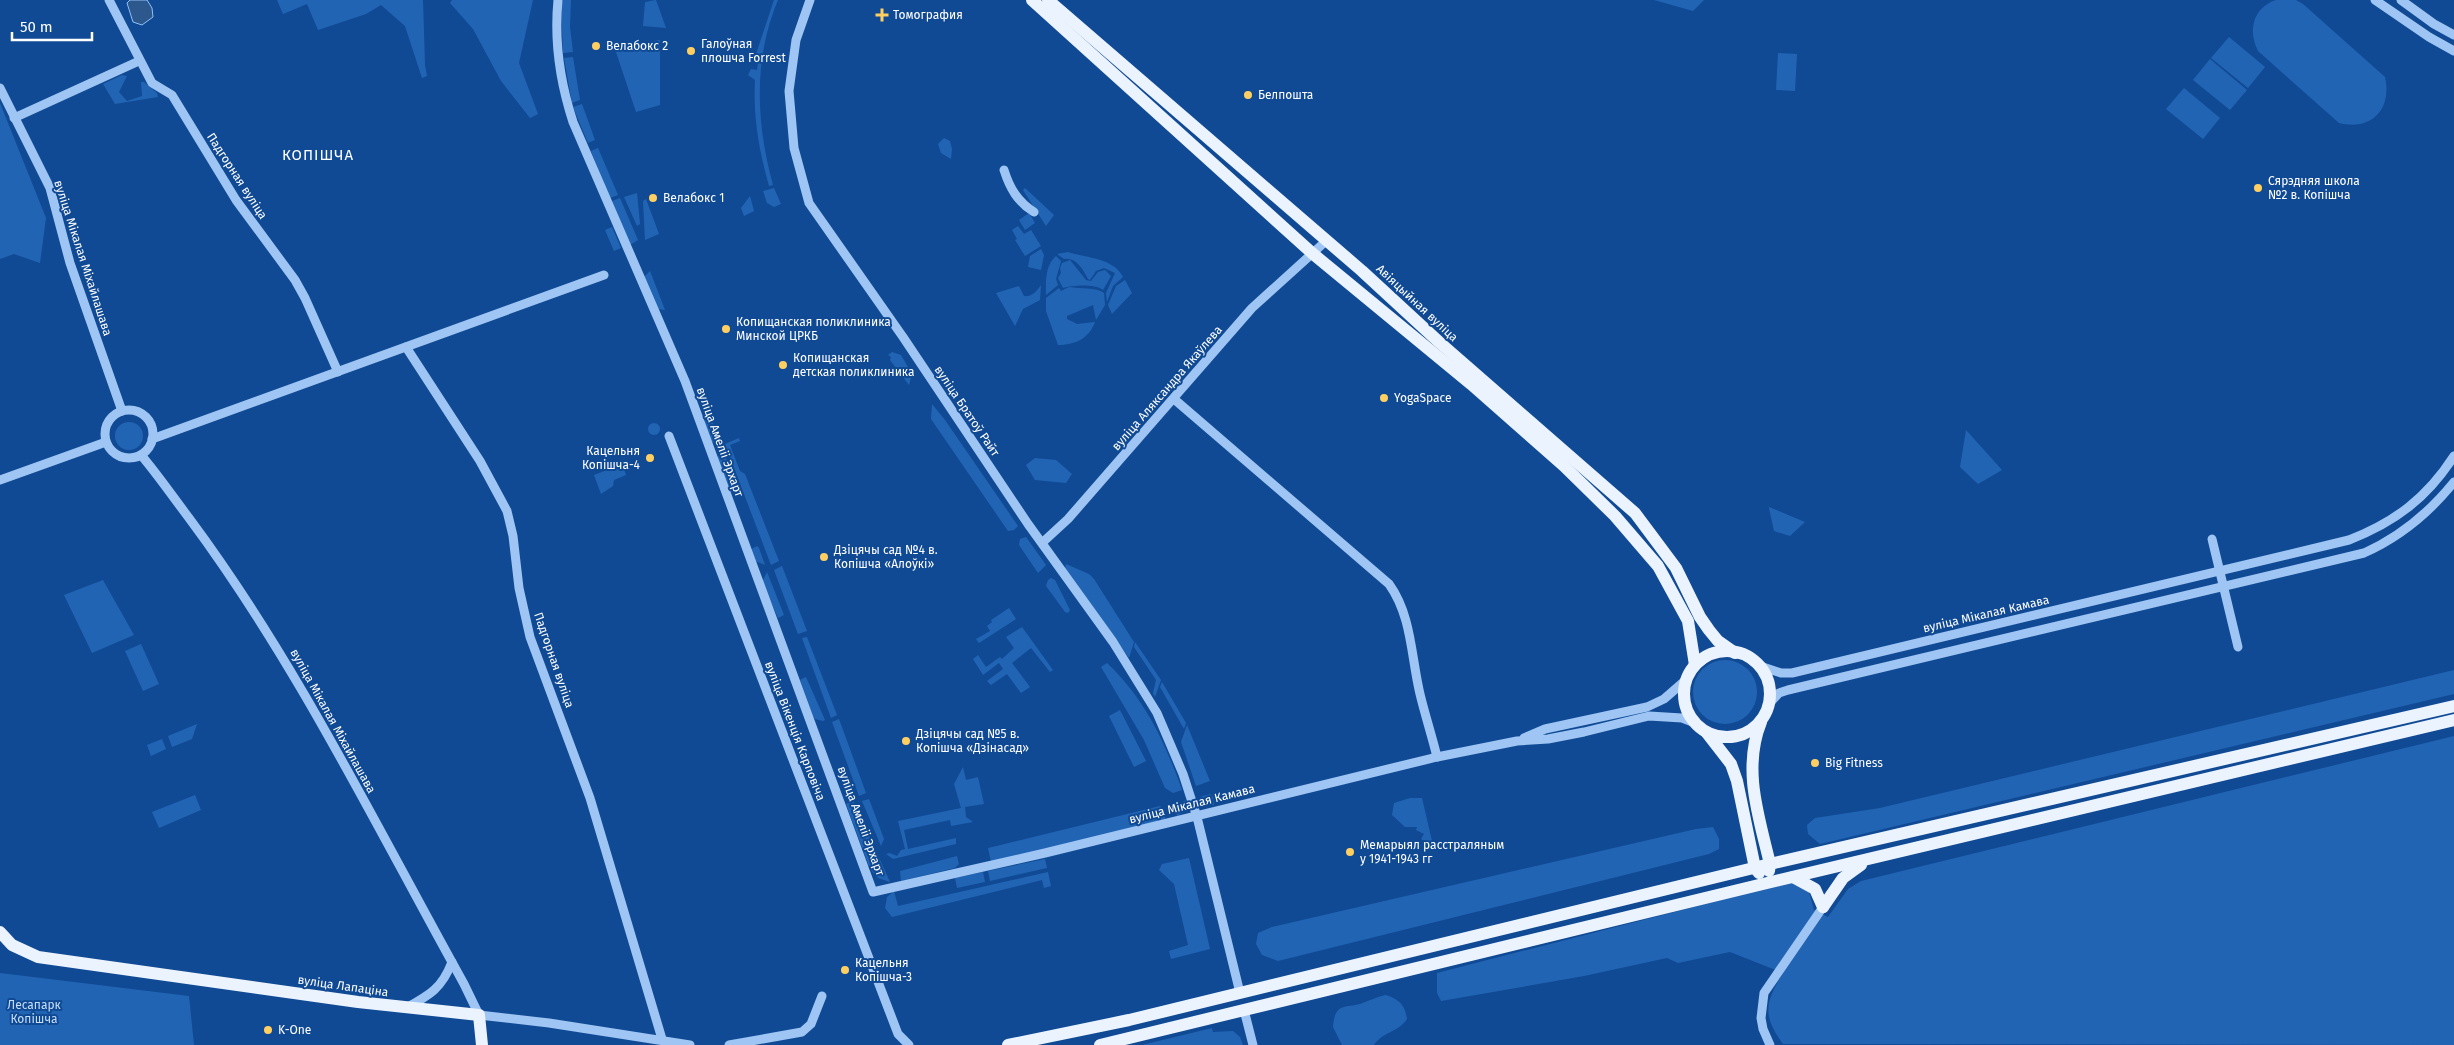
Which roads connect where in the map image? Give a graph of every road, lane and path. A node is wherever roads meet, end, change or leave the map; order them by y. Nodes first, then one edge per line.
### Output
1 (109, 0) edge
2 (558, 0) edge
3 (810, 0) edge
4 (1032, 0) edge
5 (1048, 0) edge
6 (2375, 0) edge
7 (2401, 0) edge
8 (2454, 35) edge
9 (2454, 50) edge
10 (139, 61) junction
11 (0, 88) edge
12 (14, 118) junction
13 (1004, 170) dead end
14 (1034, 212) dead end
15 (1326, 241) junction
16 (1312, 253) junction
17 (604, 275) dead end
18 (406, 347) junction
19 (338, 372) junction
20 (1174, 399) junction
21 (122, 411) junction
22 (669, 436) dead end
23 (152, 439) junction
24 (106, 442) junction
25 (141, 454) junction
26 (2454, 456) edge
27 (0, 480) edge
28 (2454, 482) edge
29 (2212, 539) dead end
30 (1043, 542) junction
31 (2220, 572) junction
32 (2224, 587) junction
33 (2238, 647) dead end
34 (1735, 653) junction
35 (1757, 665) junction
36 (1696, 666) junction
37 (1687, 679) junction
38 (1768, 705) junction
39 (2454, 706) edge
40 (1762, 719) junction
41 (2454, 720) edge
42 (1695, 723) junction
43 (1706, 731) junction
44 (1517, 741) junction
45 (1438, 757) junction
46 (1197, 817) junction
47 (1870, 860) junction
48 (1770, 864) junction
49 (1754, 868) junction
50 (1793, 877) junction
51 (1767, 883) junction
52 (874, 892) joint
53 (1823, 907) junction
54 (0, 932) edge
55 (452, 962) junction
56 (1240, 993) junction
57 (822, 996) dead end
58 (405, 1008) junction
59 (1244, 1010) junction
60 (479, 1015) junction
61 (898, 1034) junction
62 (662, 1039) junction
63 (1766, 1044) edge
64 (482, 1045) edge
65 (690, 1045) edge
66 (729, 1045) edge
67 (896, 1045) edge
68 (909, 1045) edge
69 (1008, 1045) edge
70 (1100, 1045) edge
71 (1253, 1045) edge

1 - 10 street, Падгорная вуліца
2 - 52 street, вуліца Амеліі Эрхарт
3 - 30 street, вуліца Братоў Райт
4 - 16 main road, Авіяцыйная вуліца
5 - 15 main road, Авіяцыйная вуліца
6 - 9 street
7 - 8 street
10 - 12 street
10 - 19 street, Падгорная вуліца
11 - 12 street, вуліца Мікалая Міхайлашава
12 - 21 street, вуліца Мікалая Міхайлашава
13 - 14 street
15 - 16 street, вуліца Аляксандра Якаўлева
15 - 34 main road, Авіяцыйная вуліца
16 - 20 street, вуліца Аляксандра Якаўлева
16 - 36 main road, Авіяцыйная вуліца
17 - 18 street
18 - 19 street
18 - 62 street, Падгорная вуліца
19 - 23 street
20 - 30 street, вуліца Аляксандра Якаўлева
20 - 45 street
21 - 23 street
21 - 24 street
22 - 61 street, вуліца Вікенція Карповіча
23 - 25 street
24 - 25 street
24 - 27 street
25 - 55 street, вуліца Мікалая Міхайлашава
26 - 31 street, вуліца Мікалая Камава
28 - 32 street
29 - 31 street
30 - 46 street, вуліца Братоў Райт
31 - 32 street
31 - 35 street, вуліца Мікалая Камава
32 - 33 street
32 - 38 street
34 - 35 main road
34 - 36 main road
35 - 38 main road
36 - 37 main road
37 - 42 main road
37 - 44 street, вуліца Мікалая Камава
38 - 40 main road
39 - 48 main road
40 - 43 main road
40 - 48 main road
41 - 47 main road
42 - 43 main road
42 - 44 street, вуліца Мікалая Камава
43 - 49 main road
44 - 45 street, вуліца Мікалая Камава
45 - 46 street, вуліца Мікалая Камава
46 - 52 street, вуліца Мікалая Камава
46 - 56 street, вуліца Братоў Райт
47 - 50 main road
47 - 53 main road
48 - 49 main road
48 - 51 main road
49 - 51 main road
49 - 56 main road
50 - 51 main road
50 - 53 main road
51 - 59 main road
53 - 63 street
54 - 58 main road, вуліца Лапаціна
55 - 58 street
55 - 60 street, вуліца Мікалая Міхайлашава
56 - 59 main road
56 - 69 main road
57 - 66 street
58 - 60 main road, вуліца Лапаціна
59 - 70 main road
59 - 71 street
60 - 62 street, вуліца Лапаціна
60 - 64 main road
61 - 67 street
61 - 68 street
62 - 65 street, вуліца Лапаціна

